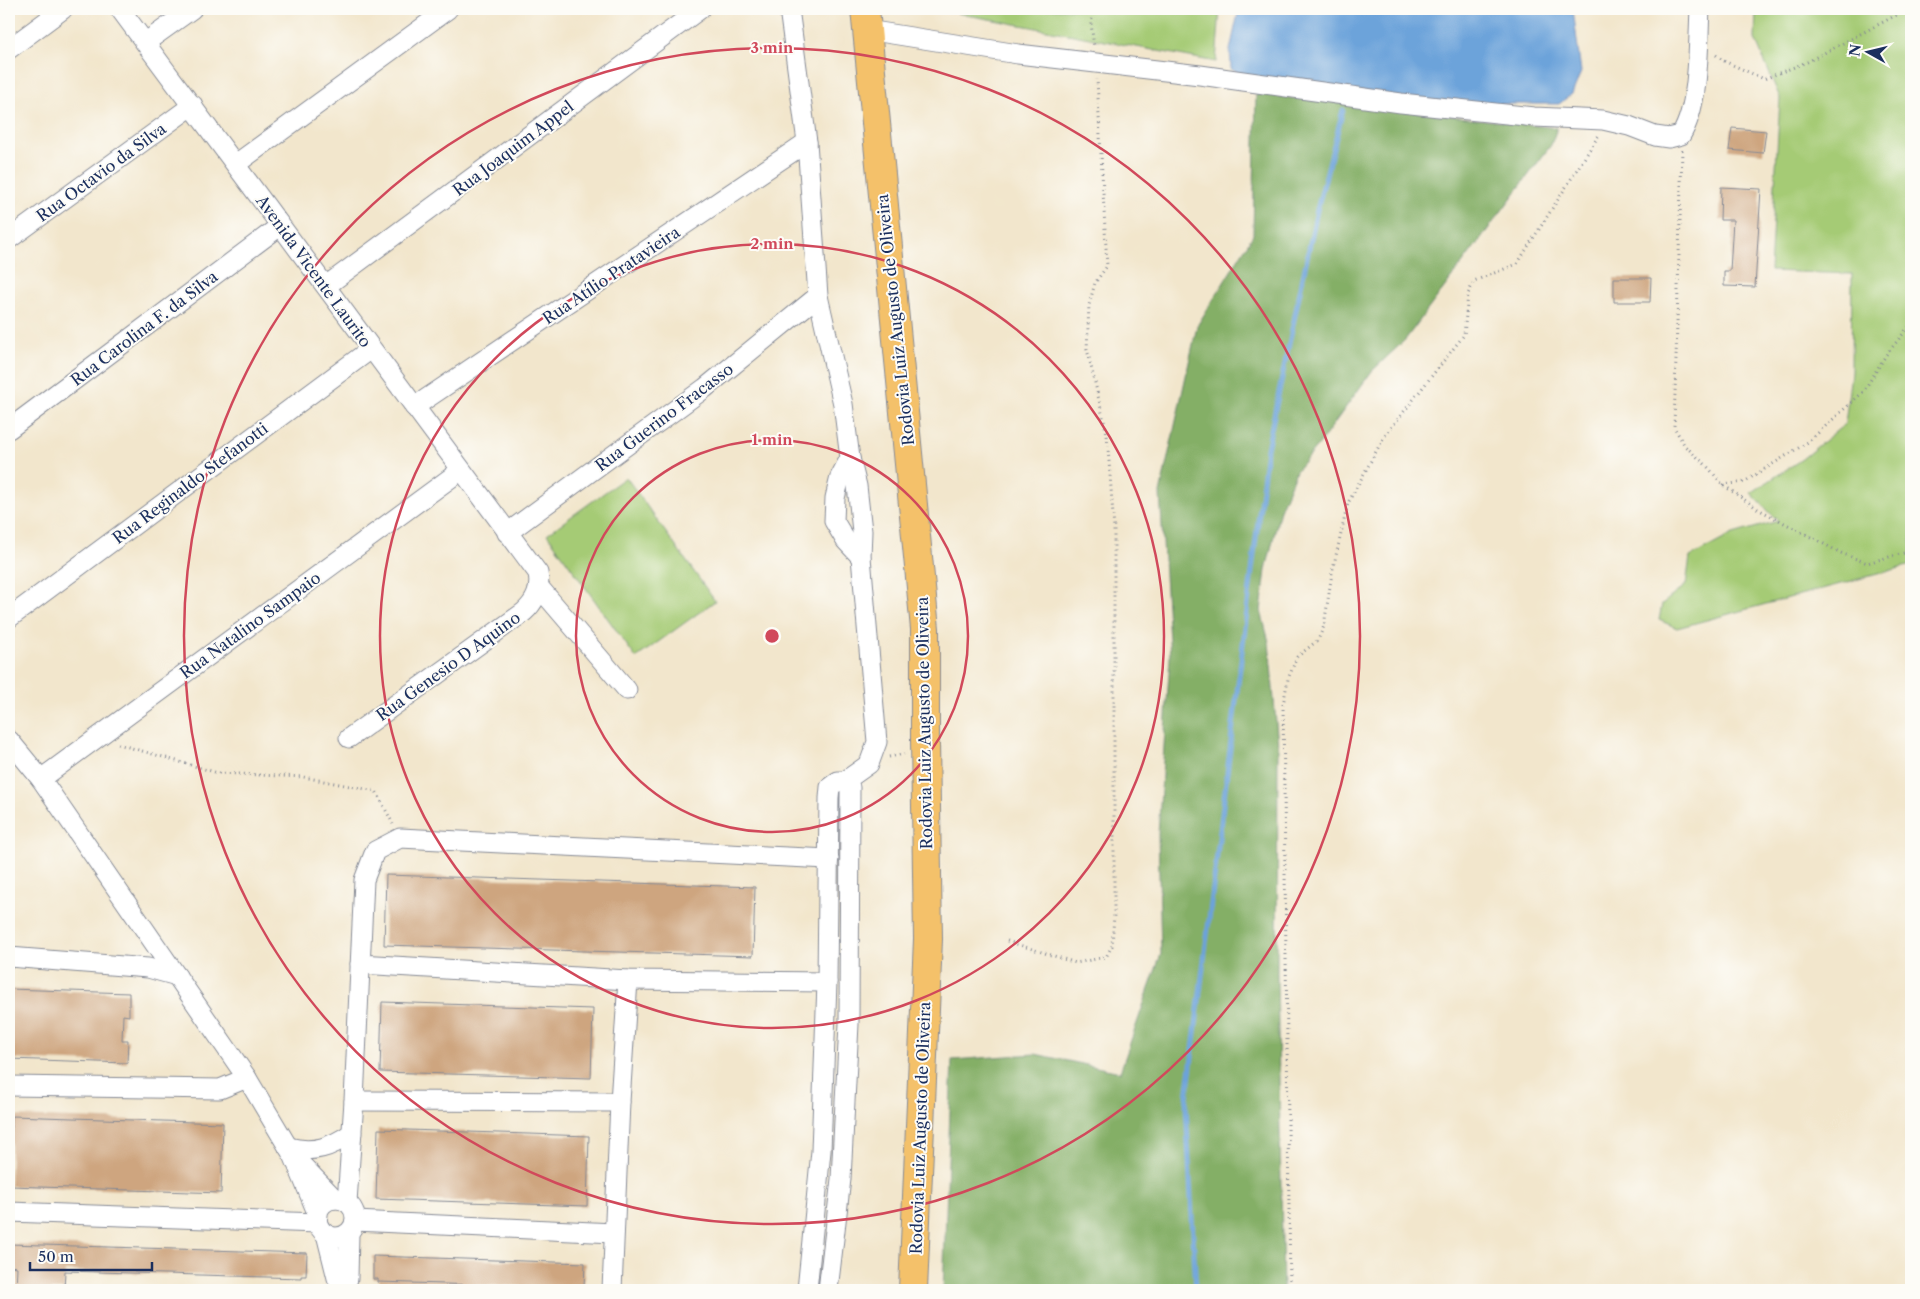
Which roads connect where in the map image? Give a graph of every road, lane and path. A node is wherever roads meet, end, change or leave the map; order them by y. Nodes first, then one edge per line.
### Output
1 (63, 9) edge
2 (120, 9) edge
3 (192, 9) edge
4 (448, 9) edge
5 (700, 9) edge
6 (789, 9) edge
7 (1094, 9) edge
8 (1700, 9) edge
9 (1908, 9) edge
10 (866, 20) edge
11 (1698, 41) junction
12 (146, 42) junction
13 (9, 49) edge
14 (1096, 63) junction
15 (193, 105) junction
16 (1608, 121) junction
17 (1681, 135) junction
18 (807, 142) junction
19 (236, 164) junction
20 (280, 226) junction
21 (9, 239) edge
22 (326, 286) junction
23 (818, 296) junction
24 (1911, 324) edge
25 (371, 349) junction
26 (414, 407) junction
27 (9, 429) edge
28 (850, 458) junction
29 (460, 470) junction
30 (1723, 485) junction
31 (507, 534) junction
32 (1911, 551) edge
33 (861, 557) junction
34 (539, 588) junction
35 (9, 618) edge
36 (627, 690) dead end
37 (97, 738) junction
38 (349, 738) dead end
39 (9, 740) edge
40 (925, 740) junction
41 (869, 764) junction
42 (41, 779) junction
43 (845, 781) junction
44 (400, 838) junction
45 (829, 859) junction
46 (1007, 942) dead end
47 (9, 957) edge
48 (360, 964) junction
49 (177, 976) junction
50 (628, 980) junction
51 (827, 982) junction
52 (247, 1078) junction
53 (9, 1086) edge
54 (354, 1101) junction
55 (620, 1102) junction
56 (352, 1133) junction
57 (291, 1152) junction
58 (341, 1201) junction
59 (9, 1212) edge
60 (321, 1224) junction
61 (352, 1227) junction
62 (614, 1233) junction
63 (342, 1289) edge
64 (612, 1290) edge
65 (807, 1290) edge
66 (828, 1290) edge
67 (913, 1290) edge
68 (1290, 1290) edge

1 - 13 street
2 - 12 street, Avenida Vicente Laurito
3 - 12 street
4 - 19 street
5 - 22 street, Rua Joaquim Appel
6 - 18 street
7 - 14 path
8 - 11 street
9 - 11 path
10 - 14 street
10 - 40 highway, Rodovia Luiz Augusto de Oliveira
11 - 17 street
12 - 15 street, Avenida Vicente Laurito
14 - 16 street
14 - 46 path
15 - 19 street, Avenida Vicente Laurito
15 - 21 street, Rua Octavio da Silva
16 - 17 street
16 - 68 path
17 - 30 path
18 - 23 street
18 - 26 street, Rua Atílio Pratavieira
19 - 20 street, Avenida Vicente Laurito
20 - 22 street, Avenida Vicente Laurito
20 - 27 street, Rua Carolina F. da Silva
22 - 25 street, Avenida Vicente Laurito
23 - 28 street
23 - 31 street, Rua Guerino Fracasso
24 - 30 path
25 - 26 street, Avenida Vicente Laurito
25 - 35 street, Rua Reginaldo Stefanotti
26 - 29 street, Avenida Vicente Laurito
28 - 33 street
28 - 33 street
29 - 31 street, Avenida Vicente Laurito
29 - 37 street, Rua Natalino Sampaio
30 - 32 path
31 - 34 street, Avenida Vicente Laurito
33 - 41 street
34 - 36 street
34 - 38 street, Rua Genesio D Aquino
37 - 42 street, Rua Natalino Sampaio
37 - 44 path
39 - 42 street
40 - 41 path
40 - 67 highway, Rodovia Luiz Augusto de Oliveira
41 - 43 street
42 - 49 street
43 - 45 street
43 - 66 street
44 - 45 street
44 - 48 street
45 - 51 street
47 - 49 street
48 - 50 street
48 - 54 street
49 - 52 street
50 - 51 street
50 - 55 street
51 - 65 street
52 - 53 street
52 - 57 street
54 - 55 street
54 - 56 street
55 - 62 street
56 - 57 street
56 - 58 street
57 - 58 street
57 - 60 street
58 - 60 street
58 - 61 street
59 - 60 street
60 - 61 street
60 - 63 street
61 - 62 street
61 - 63 street
62 - 64 street

